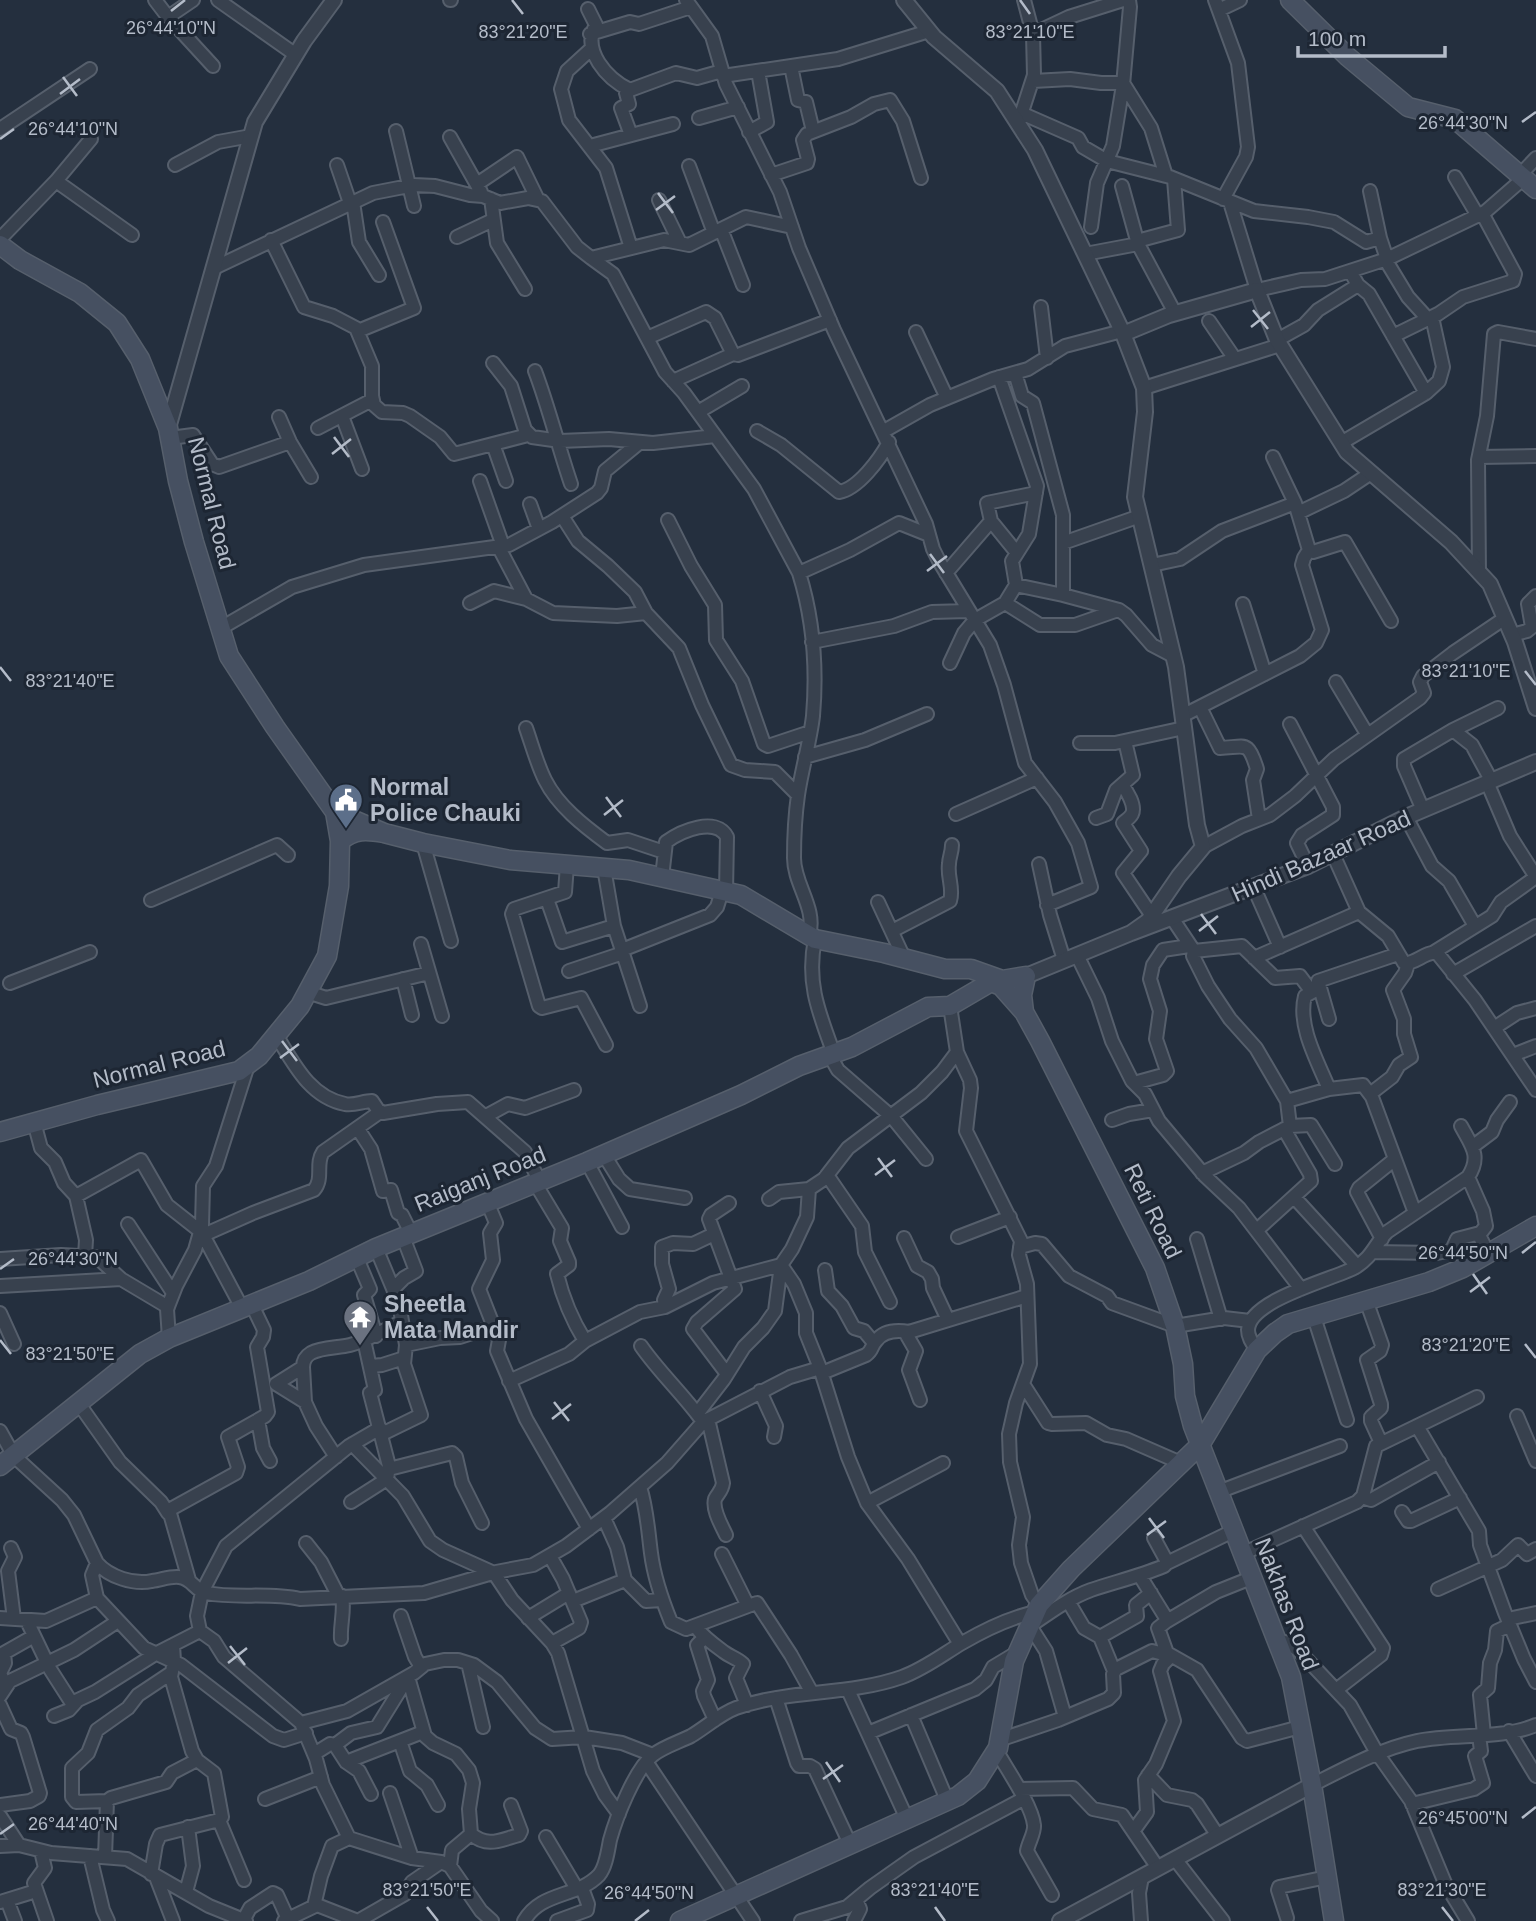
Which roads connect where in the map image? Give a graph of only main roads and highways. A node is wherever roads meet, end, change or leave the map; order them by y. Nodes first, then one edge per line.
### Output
1 (1290, 0) edge
2 (1527, 181) edge
3 (0, 246) edge
4 (335, 812) junction
5 (384, 833) junction
6 (340, 841) junction
7 (1002, 983) junction
8 (1024, 1012) junction
9 (0, 1132) edge
10 (1536, 1226) edge
11 (1200, 1445) junction
12 (7, 1461) edge
13 (680, 1921) edge
14 (1334, 1921) edge

1 - 2 main road
3 - 4 main road, Normal Road
4 - 5 main road
4 - 6 main road, Normal Road
5 - 6 main road
5 - 7 main road
6 - 9 main road, Normal Road
7 - 8 main road, Reti Road
7 - 8 main road
7 - 12 main road, Raiganj Road
8 - 11 main road, Reti Road
10 - 11 main road
11 - 13 main road
11 - 14 main road, Nakhas Road

